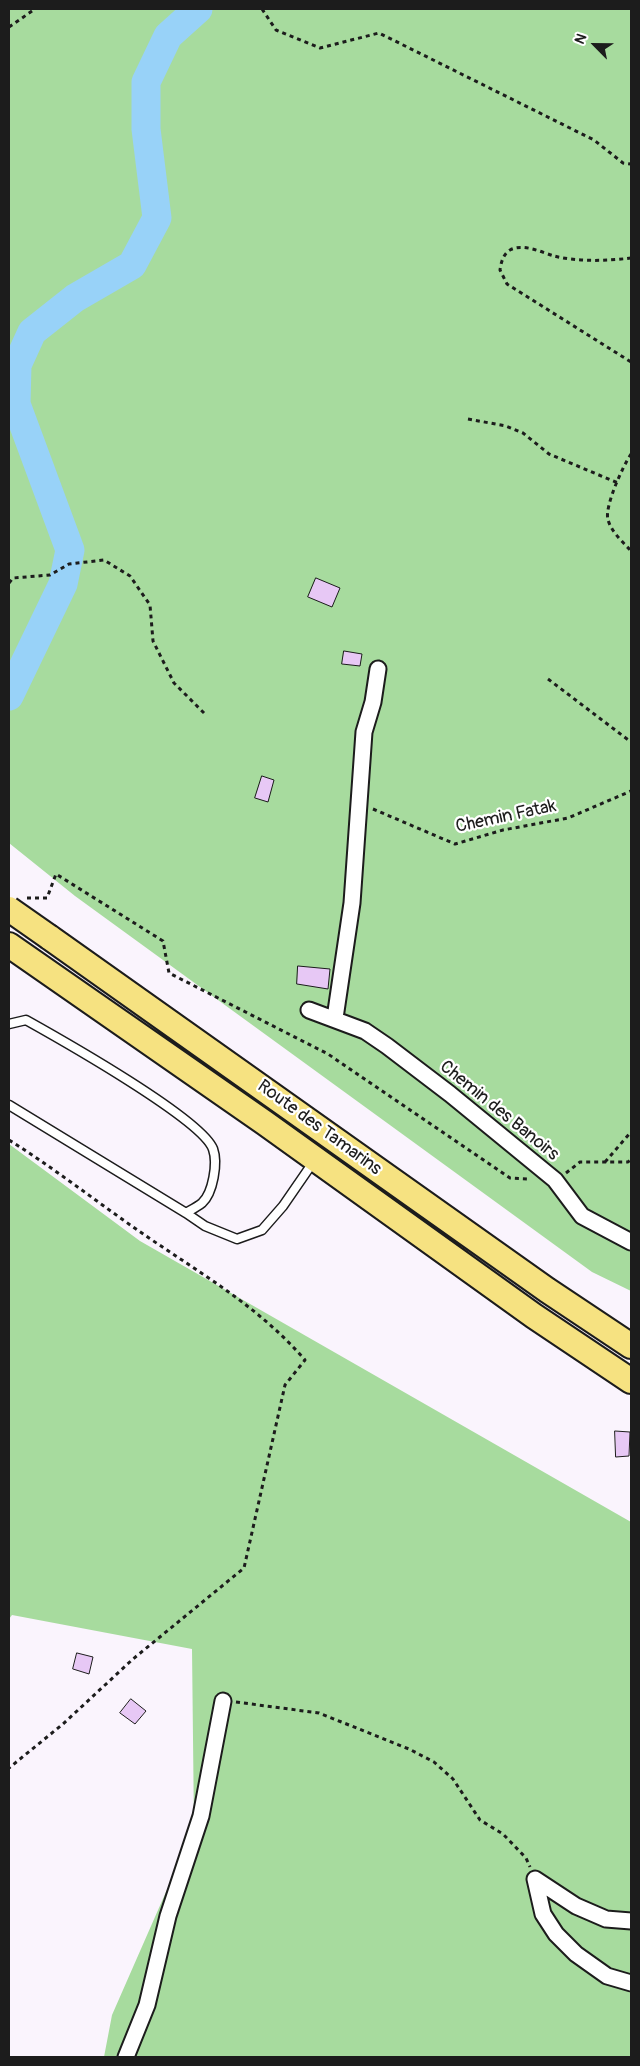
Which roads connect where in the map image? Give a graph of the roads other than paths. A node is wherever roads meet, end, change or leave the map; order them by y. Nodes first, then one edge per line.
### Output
1 (378, 669) dead end
2 (16, 907) edge
3 (9, 945) edge
4 (309, 1010) dead end
5 (335, 1018) junction
6 (9, 1024) edge
7 (9, 1105) edge
8 (315, 1159) junction
9 (186, 1213) junction
10 (631, 1242) edge
11 (631, 1346) edge
12 (631, 1381) edge
13 (223, 1700) road end
14 (631, 1920) edge
15 (631, 1983) edge
16 (126, 2057) edge

1 - 5 street
2 - 11 highway, Route des Tamarins, bridge
3 - 8 highway, Route des Tamarins
4 - 5 street, Chemin des Banoirs
5 - 10 street, Chemin des Banoirs
6 - 9 lane
7 - 9 lane
8 - 9 lane
8 - 12 highway, Route des Tamarins
13 - 16 street
14 - 15 street

